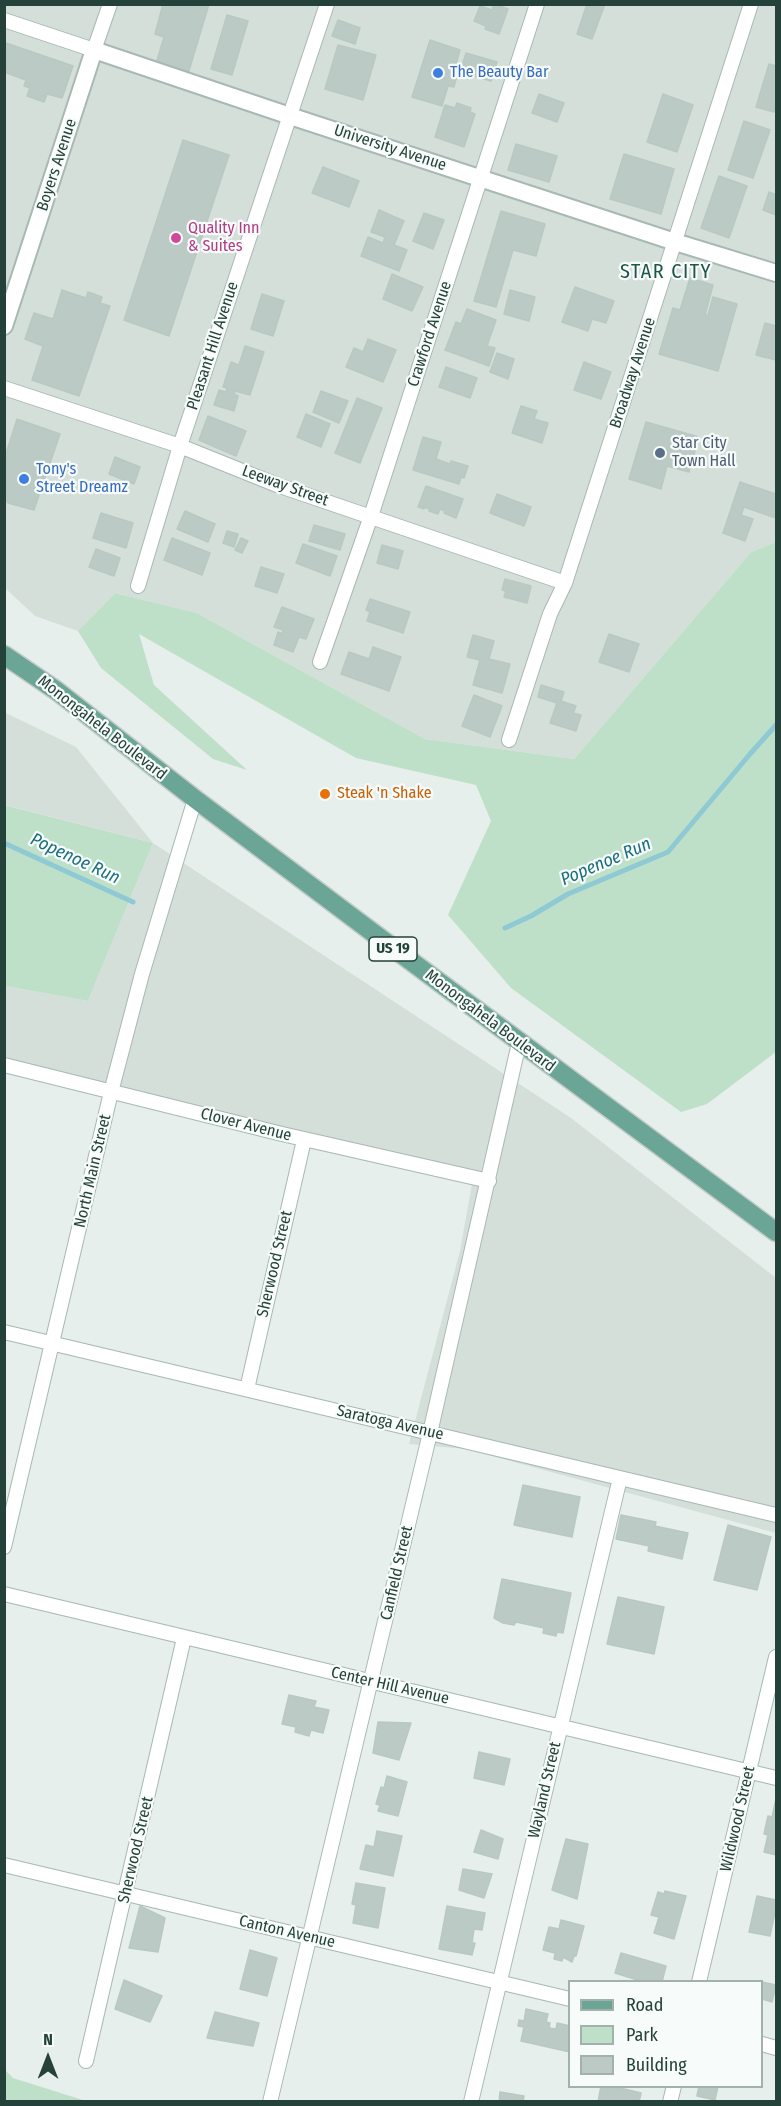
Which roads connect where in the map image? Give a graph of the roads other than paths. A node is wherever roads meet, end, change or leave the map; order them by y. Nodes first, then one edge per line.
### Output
1 (110, 4) edge
2 (327, 4) edge
3 (537, 4) edge
4 (751, 4) edge
5 (4, 20) edge
6 (94, 50) junction
7 (290, 116) junction
8 (480, 176) junction
9 (675, 242) junction
10 (777, 273) edge
11 (4, 326) edge
12 (4, 388) edge
13 (180, 446) junction
14 (371, 516) junction
15 (565, 583) junction
16 (138, 586) dead end
17 (4, 644) edge
18 (9, 658) edge
19 (320, 662) dead end
20 (509, 740) dead end
21 (195, 800) junction
22 (519, 1043) junction
23 (4, 1065) edge
24 (111, 1092) junction
25 (304, 1140) junction
26 (489, 1181) junction
27 (777, 1232) edge
28 (4, 1332) edge
29 (53, 1343) junction
30 (247, 1389) junction
31 (430, 1433) junction
32 (620, 1478) junction
33 (777, 1515) edge
34 (4, 1546) edge
35 (4, 1594) edge
36 (184, 1638) junction
37 (777, 1657) edge
38 (371, 1681) junction
39 (561, 1726) junction
40 (749, 1771) junction
41 (777, 1778) edge
42 (4, 1865) edge
43 (126, 1894) junction
44 (310, 1937) junction
45 (699, 1980) edge
46 (499, 1982) junction
47 (568, 1999) edge
48 (86, 2061) dead end
49 (270, 2102) edge
50 (471, 2102) edge

1 - 6 street, Boyers Avenue
2 - 7 street, Pleasant Hill Avenue
3 - 8 street, Crawford Avenue
4 - 9 street, Broadway Avenue
5 - 6 street, University Avenue
6 - 7 street, University Avenue
6 - 11 street, Boyers Avenue
7 - 8 street, University Avenue
7 - 13 street, Pleasant Hill Avenue
8 - 9 street, University Avenue
8 - 14 street, Crawford Avenue
9 - 10 street, University Avenue
9 - 15 street, Broadway Avenue
12 - 13 street, Leeway Street
13 - 14 street, Leeway Street
13 - 16 street, Pleasant Hill Avenue
14 - 15 street, Leeway Street
14 - 19 street, Crawford Avenue
15 - 20 street, Broadway Avenue
17 - 18 main road
18 - 21 main road, Monongahela Boulevard / US 19
21 - 22 main road, Monongahela Boulevard / US 19
21 - 24 street, North Main Street
22 - 26 street, Canfield Street
22 - 27 main road, Monongahela Boulevard / US 19
23 - 24 street, Clover Avenue
24 - 25 street, Clover Avenue
24 - 29 street, North Main Street
25 - 26 street, Clover Avenue
25 - 30 street, Sherwood Street
26 - 31 street, Canfield Street
28 - 29 street, Saratoga Avenue
29 - 30 street, Saratoga Avenue
29 - 34 street, North Main Street
30 - 31 street, Saratoga Avenue
31 - 32 street, Saratoga Avenue
31 - 38 street, Canfield Street
32 - 33 street, Saratoga Avenue
32 - 39 street, Wayland Street
35 - 36 street, Center Hill Avenue
36 - 38 street, Center Hill Avenue
36 - 43 street, Sherwood Street
37 - 40 street, Wildwood Street
38 - 39 street, Center Hill Avenue
38 - 44 street, Canfield Street
39 - 40 street, Center Hill Avenue
39 - 46 street, Wayland Street
40 - 41 street, Center Hill Avenue
40 - 45 street, Wildwood Street
42 - 43 street, Canton Avenue
43 - 44 street, Canton Avenue
43 - 48 street, Sherwood Street
44 - 46 street, Canton Avenue
44 - 49 street, Canfield Street
46 - 47 street, Canton Avenue
46 - 50 street, Wayland Street

